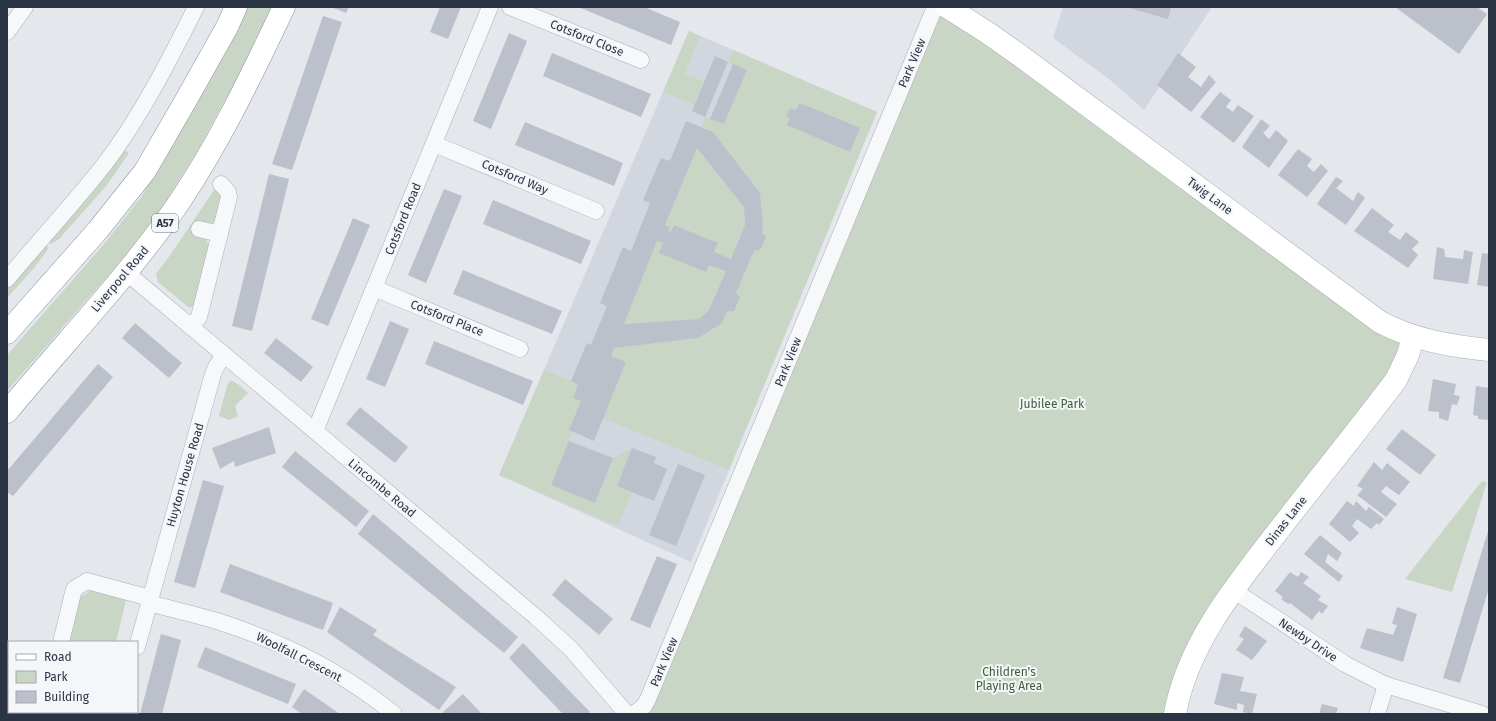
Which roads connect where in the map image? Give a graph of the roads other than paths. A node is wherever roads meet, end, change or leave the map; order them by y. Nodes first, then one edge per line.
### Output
1 (196, 7) edge
2 (236, 7) edge
3 (284, 7) edge
4 (490, 7) edge
5 (510, 7) edge
6 (935, 7) edge
7 (947, 7) edge
8 (21, 8) edge
9 (7, 32) edge
10 (641, 60) dead end
11 (434, 144) junction
12 (221, 184) dead end
13 (596, 211) dead end
14 (199, 229) dead end
15 (220, 234) junction
16 (127, 273) junction
17 (7, 279) edge
18 (374, 288) junction
19 (192, 326) junction
20 (7, 333) edge
21 (1413, 337) junction
22 (520, 349) dead end
23 (1489, 350) edge
24 (224, 354) junction
25 (7, 412) edge
26 (315, 431) junction
27 (1233, 590) junction
28 (149, 600) junction
29 (61, 641) edge
30 (138, 643) edge
31 (1386, 685) junction
32 (394, 714) edge
33 (627, 714) edge
34 (634, 714) edge
35 (1175, 714) edge
36 (1377, 714) edge
37 (1482, 714) edge

1 - 17 street
2 - 20 main road
3 - 16 main road, Liverpool Road / A57
4 - 11 street, Cotsford Road
5 - 10 street, Cotsford Close
6 - 34 street, Park View
7 - 21 main road, Twig Lane
8 - 9 street
11 - 13 street, Cotsford Way
11 - 18 street, Cotsford Road
12 - 15 street
14 - 15 street
15 - 19 street
16 - 19 street, Lincombe Road
16 - 25 main road, Liverpool Road / A57
18 - 22 street, Cotsford Place
18 - 26 street, Cotsford Road
19 - 24 street, Lincombe Road
21 - 23 main road, Twig Lane
21 - 27 main road, Dinas Lane
24 - 26 street, Lincombe Road
24 - 28 street, Huyton House Road
26 - 33 street, Lincombe Road
27 - 31 street, Newby Drive
27 - 35 main road, Dinas Lane
28 - 29 street
28 - 30 street, Huyton House Road
28 - 32 street, Woolfall Crescent
31 - 36 street
31 - 37 street, Newby Drive

